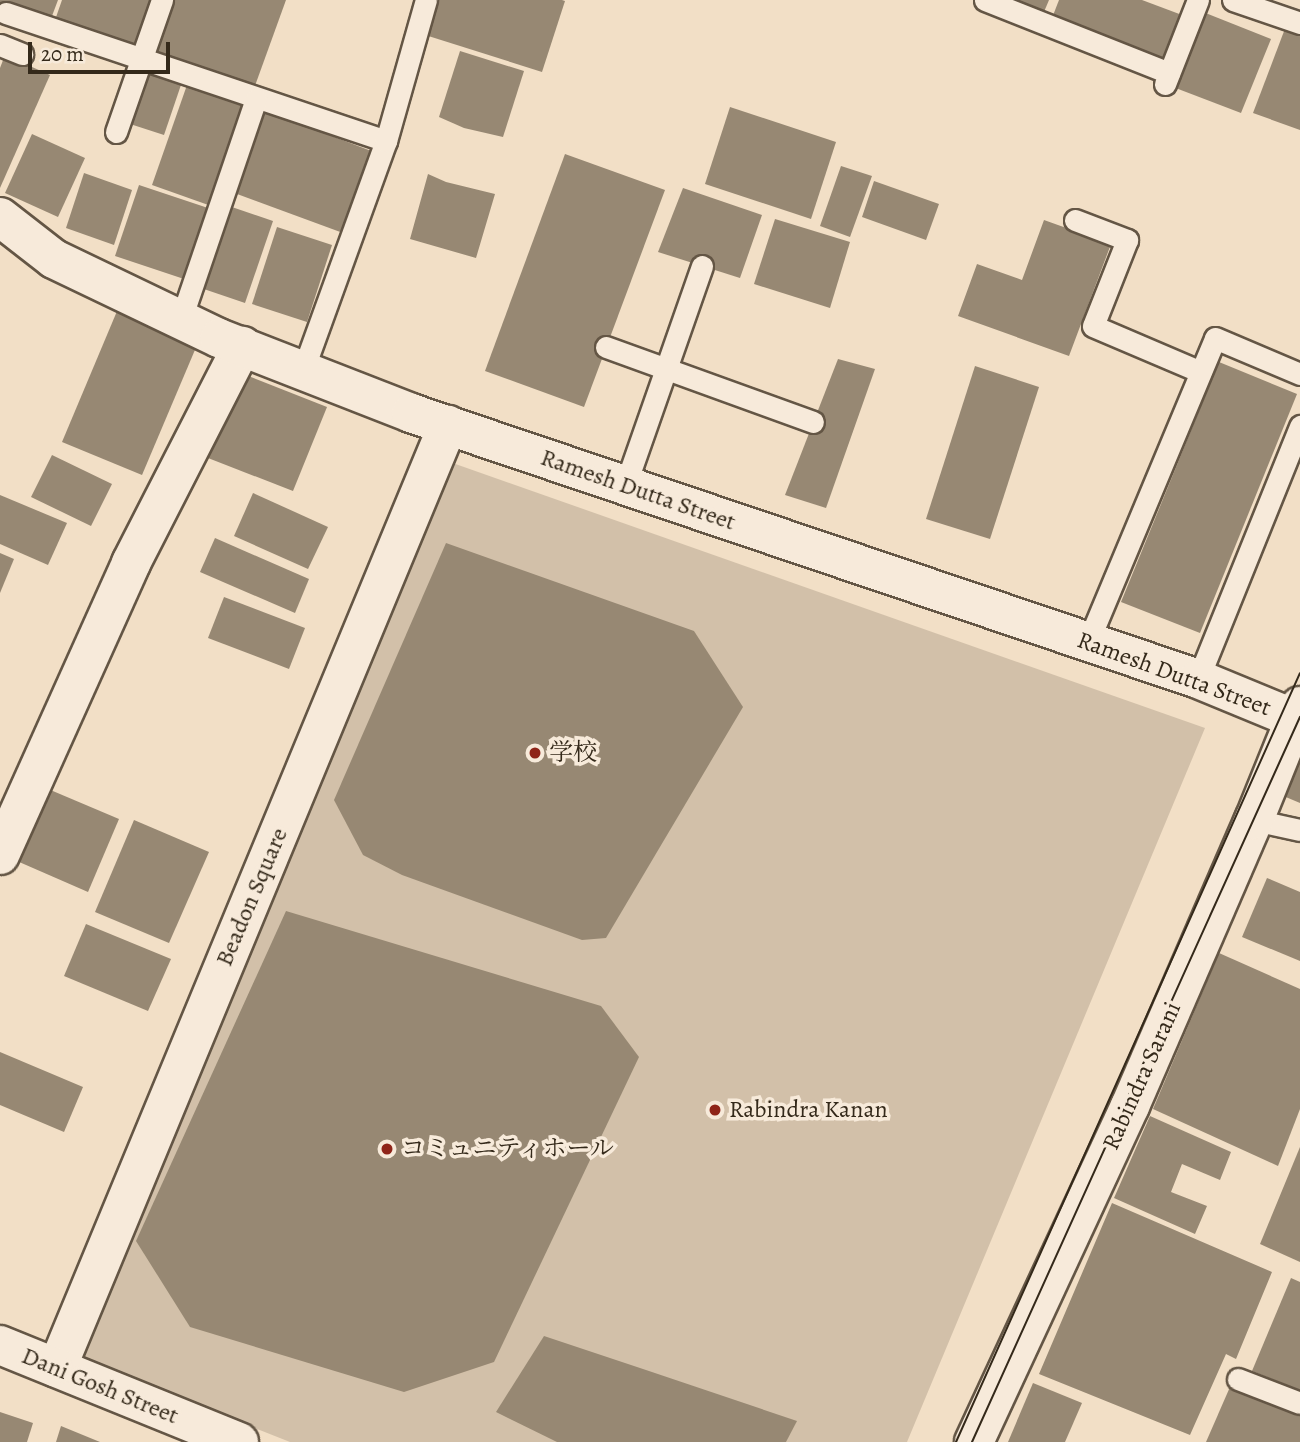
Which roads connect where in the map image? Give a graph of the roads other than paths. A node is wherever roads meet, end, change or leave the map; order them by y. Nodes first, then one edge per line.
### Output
1 (162, 0) edge
2 (426, 0) edge
3 (985, 0) edge
4 (1198, 0) edge
5 (1233, 0) edge
6 (6, 13) dead end
7 (1300, 23) edge
8 (0, 45) edge
9 (22, 54) dead end
10 (141, 59) junction
11 (256, 100) junction
12 (116, 132) dead end
13 (386, 141) junction
14 (0, 217) edge
15 (1075, 220) dead end
16 (702, 265) dead end
17 (181, 319) junction
18 (242, 346) junction
19 (606, 347) dead end
20 (666, 368) junction
21 (303, 370) junction
22 (1201, 372) junction
23 (1300, 374) edge
24 (813, 422) dead end
25 (447, 425) junction
26 (1300, 426) edge
27 (625, 486) junction
28 (1088, 642) junction
29 (1198, 679) junction
30 (1298, 713) edge
31 (1254, 820) junction
32 (1300, 830) edge
33 (0, 855) edge
34 (0, 1345) edge
35 (57, 1368) junction
36 (1238, 1379) dead end
37 (1300, 1403) edge
38 (239, 1442) edge
39 (974, 1442) edge

1 - 10 lane
2 - 13 lane
3 - 4 lane
5 - 7 lane
6 - 10 lane
8 - 9 lane
10 - 11 lane
10 - 12 lane
11 - 13 lane
11 - 17 lane
13 - 21 lane
14 - 17 street, Ramesh Dutta Street
15 - 22 lane
16 - 20 lane
17 - 18 street, Ramesh Dutta Street
18 - 21 street, Ramesh Dutta Street
18 - 33 street
19 - 20 lane
20 - 24 lane
20 - 27 lane
21 - 25 street, Ramesh Dutta Street
22 - 23 lane
22 - 28 lane
25 - 27 street, Ramesh Dutta Street
25 - 35 street, Beadon Square
26 - 29 lane
27 - 28 street, Ramesh Dutta Street
28 - 29 street, Ramesh Dutta Street
29 - 30 street, Ramesh Dutta Street
30 - 31 street, Rabindra Sarani
31 - 32 lane
31 - 39 street, Rabindra Sarani
34 - 35 street, Dani Gosh Street
35 - 38 street, Dani Gosh Street
36 - 37 lane

